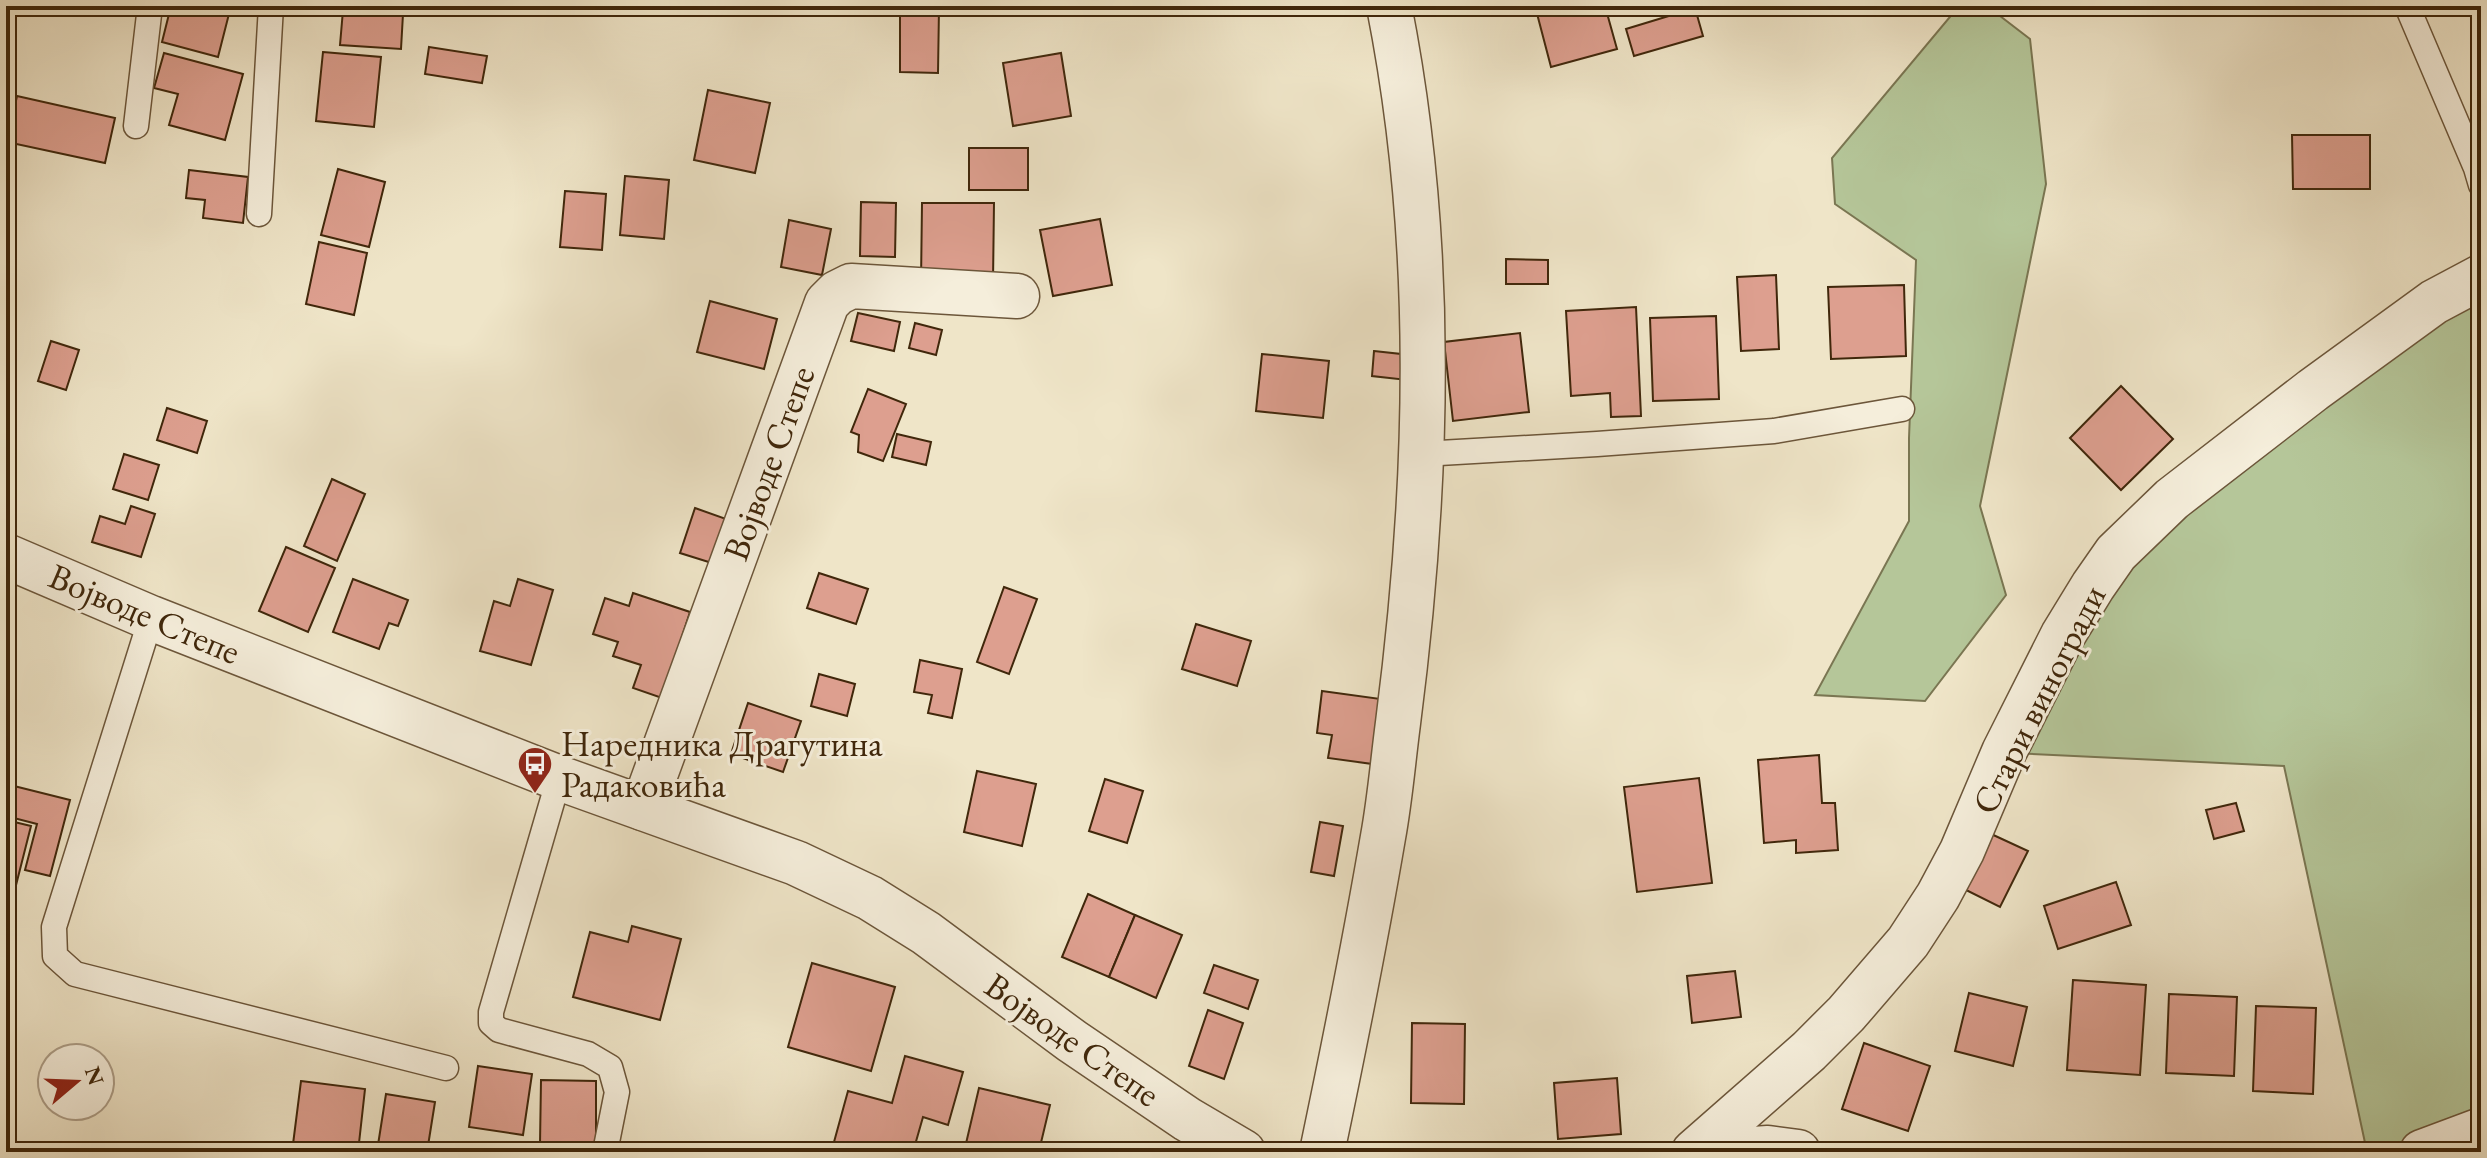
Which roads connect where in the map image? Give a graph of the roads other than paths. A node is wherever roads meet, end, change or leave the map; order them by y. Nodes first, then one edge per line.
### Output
1 (150, 6) edge
2 (271, 6) edge
3 (1389, 6) edge
4 (2407, 6) edge
5 (136, 126) dead end
6 (2481, 185) edge
7 (259, 214) dead end
8 (2481, 277) edge
9 (1017, 296) dead end
10 (1902, 409) dead end
11 (1422, 454) junction
12 (6, 556) edge
13 (151, 618) junction
14 (559, 778) junction
15 (643, 808) junction
16 (446, 1068) dead end
17 (2481, 1130) edge
18 (605, 1152) edge
19 (1243, 1152) edge
20 (1322, 1152) edge
21 (1694, 1152) edge
22 (1711, 1152) edge
23 (1798, 1152) edge
24 (2422, 1152) edge

1 - 5 lane
2 - 7 lane
3 - 11 street
4 - 6 lane
8 - 21 street, Стари виногради
9 - 15 street, Војводе Степе
10 - 11 lane
11 - 20 street
12 - 13 street, Војводе Степе
13 - 14 street, Војводе Степе
13 - 16 lane
14 - 15 street, Војводе Степе
14 - 18 lane
15 - 19 street, Војводе Степе
17 - 24 street
22 - 23 street

